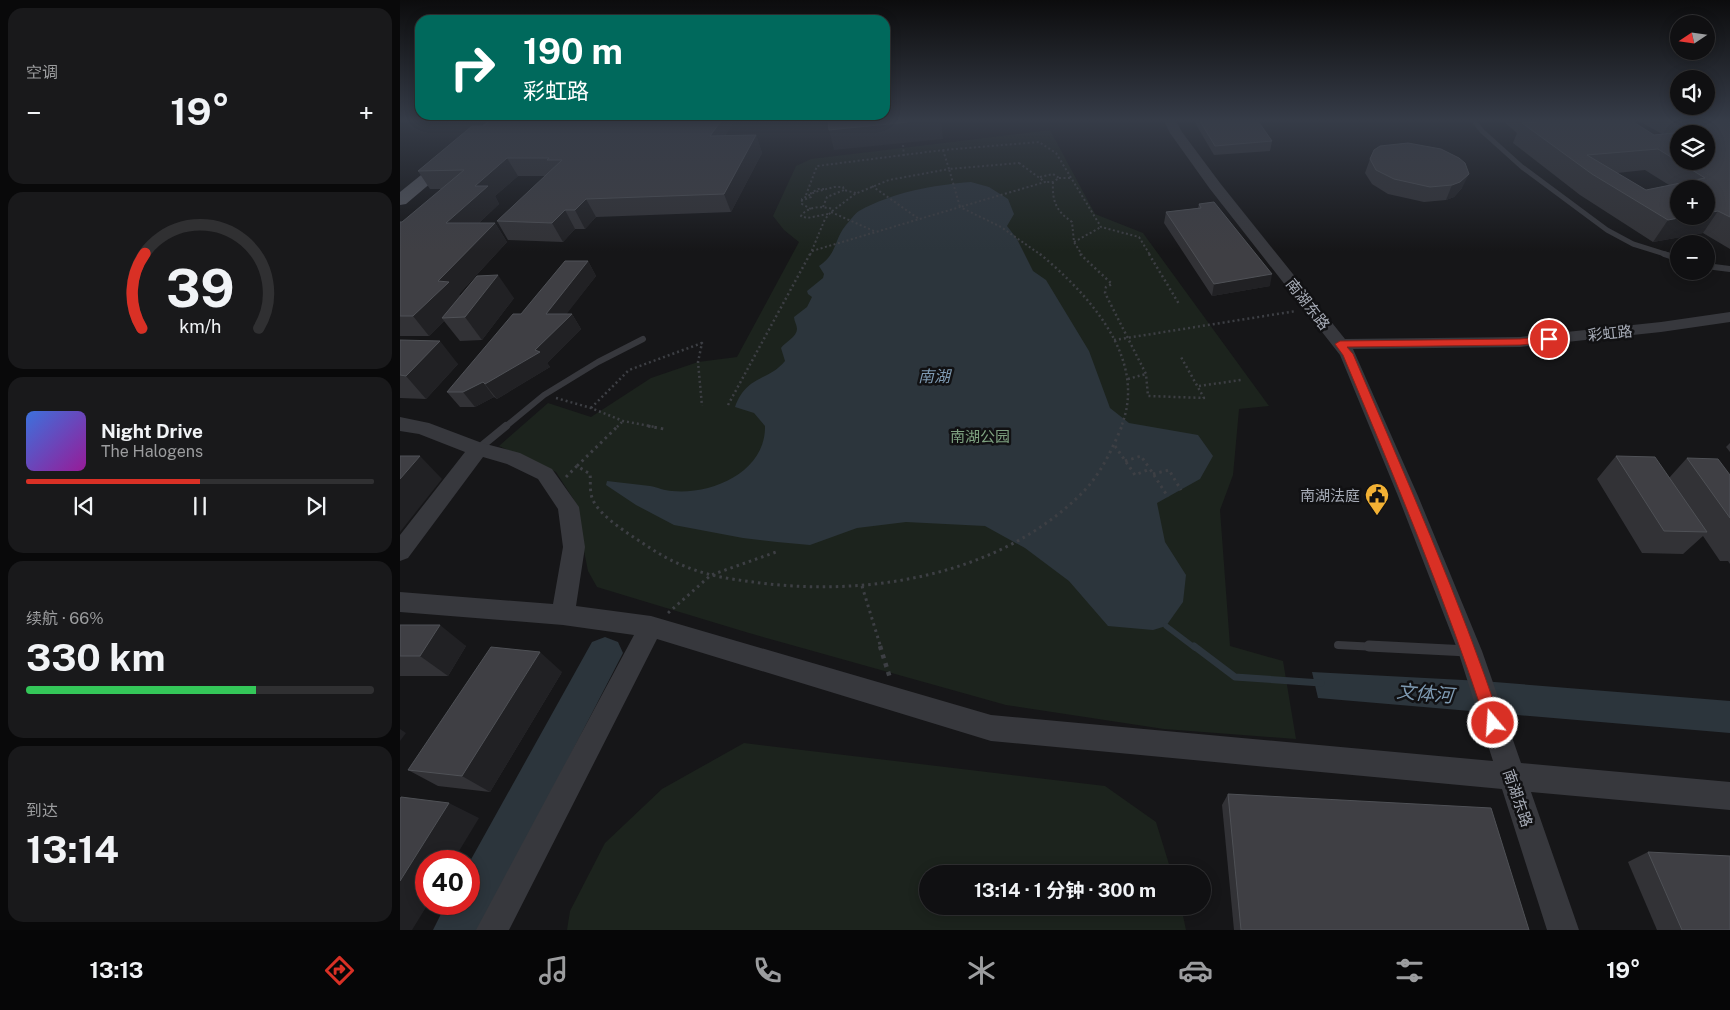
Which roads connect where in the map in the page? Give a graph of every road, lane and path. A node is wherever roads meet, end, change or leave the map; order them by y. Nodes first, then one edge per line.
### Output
1 (444, 164) edge
2 (831, 164) edge
3 (947, 164) edge
4 (1002, 164) edge
5 (1021, 164) edge
6 (1063, 164) edge
7 (1200, 164) edge
8 (1518, 164) edge
9 (948, 169) junction
10 (1040, 177) junction
11 (1059, 178) junction
12 (1071, 178) junction
13 (1045, 182) junction
14 (1053, 182) junction
15 (872, 186) junction
16 (844, 190) junction
17 (858, 193) junction
18 (811, 194) junction
19 (806, 195) junction
20 (400, 200) edge
21 (801, 202) junction
22 (823, 207) junction
23 (960, 207) junction
24 (811, 209) junction
25 (831, 212) junction
26 (920, 220) junction
27 (1102, 227) junction
28 (877, 233) junction
29 (1074, 242) junction
30 (812, 250) junction
31 (1670, 256) edge
32 (1715, 267) edge
33 (1730, 269) edge
34 (1179, 304) dead end
35 (1312, 309) junction
36 (1730, 317) edge
37 (1128, 337) junction
38 (643, 339) dead end
39 (1114, 340) junction
40 (1340, 344) junction
41 (1180, 357) dead end
42 (1146, 374) junction
43 (1128, 379) junction
44 (1241, 380) dead end
45 (1199, 386) junction
46 (544, 395) junction
47 (728, 405) dead end
48 (702, 406) dead end
49 (591, 408) junction
50 (623, 421) junction
51 (400, 424) edge
52 (664, 429) dead end
53 (1114, 446) junction
54 (478, 449) junction
55 (1125, 461) junction
56 (577, 466) junction
57 (1150, 469) junction
58 (1153, 474) junction
59 (555, 488) junction
60 (1181, 490) dead end
61 (1168, 497) dead end
62 (779, 551) dead end
63 (400, 552) edge
64 (711, 575) junction
65 (862, 586) junction
66 (400, 602) edge
67 (563, 615) junction
68 (652, 627) junction
69 (1338, 645) dead end
70 (1470, 651) junction
71 (897, 700) junction
72 (1511, 777) junction
73 (1730, 796) edge
74 (492, 930) edge
75 (1563, 930) edge

1 - 20 main road
2 - 19 path
3 - 9 path
4 - 9 path
5 - 10 path
6 - 12 path
7 - 35 street, 南湖东路
8 - 31 lane
9 - 15 path
9 - 23 path
10 - 11 path
10 - 13 path
11 - 12 path
11 - 14 path
12 - 27 path
13 - 14 path
13 - 23 path
14 - 29 path
15 - 17 path
15 - 26 path
16 - 17 path
16 - 18 path
16 - 22 path
17 - 25 path
18 - 19 path
18 - 21 path
19 - 21 path
21 - 24 path
22 - 24 path
22 - 25 path
23 - 26 path
23 - 39 path
24 - 25 path
25 - 28 path
25 - 30 path
26 - 28 path
27 - 29 path
27 - 34 path
28 - 30 path
29 - 37 path
30 - 47 path
32 - 33 lane
35 - 37 path
35 - 40 street, 南湖东路
36 - 40 street, 彩虹路
37 - 39 path
37 - 42 path
38 - 46 lane
39 - 43 path
40 - 70 street, 南湖东路
41 - 45 path
42 - 43 path
42 - 45 path
43 - 53 path
44 - 45 path
46 - 49 path
46 - 54 lane
48 - 49 path
49 - 50 path
50 - 52 path
50 - 56 path
51 - 54 street
53 - 55 path
53 - 65 path
54 - 59 street
54 - 63 street
55 - 57 path
55 - 57 path
56 - 59 path
56 - 64 path
57 - 58 path
58 - 60 path
58 - 61 path
59 - 67 street
62 - 64 path
64 - 65 path
64 - 68 path
65 - 71 path
66 - 67 street
67 - 68 street
68 - 71 street
68 - 74 street
69 - 70 lane
70 - 72 street, 南湖东路
71 - 72 street
72 - 73 street
72 - 75 street, 南湖东路

